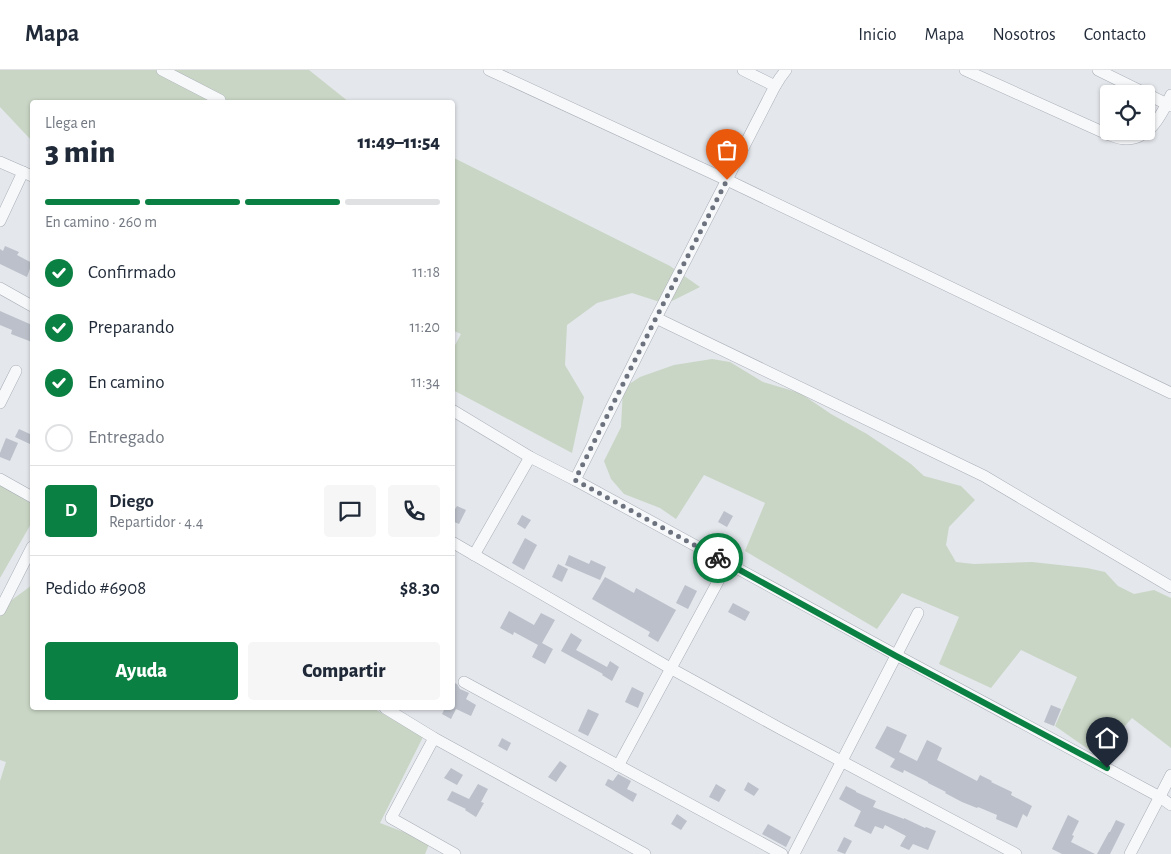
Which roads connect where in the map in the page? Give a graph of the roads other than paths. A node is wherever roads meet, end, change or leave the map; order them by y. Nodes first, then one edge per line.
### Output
1 (162, 70) edge
2 (488, 70) edge
3 (743, 70) edge
4 (786, 70) edge
5 (965, 70) edge
6 (1098, 70) edge
7 (775, 86) junction
8 (220, 100) dead end
9 (1170, 102) edge
10 (0, 162) edge
11 (28, 174) edge
12 (727, 180) junction
13 (0, 221) edge
14 (0, 288) edge
15 (30, 305) edge
16 (656, 318) junction
17 (16, 371) dead end
18 (1171, 393) edge
19 (0, 403) edge
20 (455, 412) edge
21 (530, 457) junction
22 (0, 479) edge
23 (575, 480) junction
24 (30, 496) edge
25 (455, 544) edge
26 (30, 551) edge
27 (474, 555) junction
28 (728, 563) junction
29 (1171, 587) edge
30 (0, 610) edge
31 (918, 613) dead end
32 (896, 656) junction
33 (670, 668) junction
34 (464, 682) dead end
35 (388, 710) edge
36 (434, 738) junction
37 (842, 761) junction
38 (618, 766) junction
39 (1171, 775) edge
40 (1160, 797) junction
41 (1171, 805) edge
42 (455, 854) edge
43 (645, 854) edge
44 (782, 854) edge
45 (794, 854) edge
46 (1016, 854) edge
47 (1130, 854) edge

1 - 8 street
2 - 12 street
3 - 7 street
4 - 7 street
5 - 9 street
6 - 9 street
7 - 12 street
10 - 11 street
11 - 13 street
12 - 16 street
12 - 18 street
14 - 15 street
16 - 23 street
16 - 29 street
17 - 19 street
20 - 21 street
21 - 23 street
21 - 27 street
22 - 24 street
23 - 28 street
25 - 27 street
26 - 30 street
27 - 33 street
28 - 32 street
28 - 33 street
31 - 32 street
32 - 37 street
32 - 40 street
33 - 37 street
33 - 38 street
34 - 38 street
35 - 36 street
36 - 42 street
36 - 43 street
37 - 45 street
37 - 46 street
38 - 44 street
39 - 40 street
40 - 41 street
40 - 47 street

